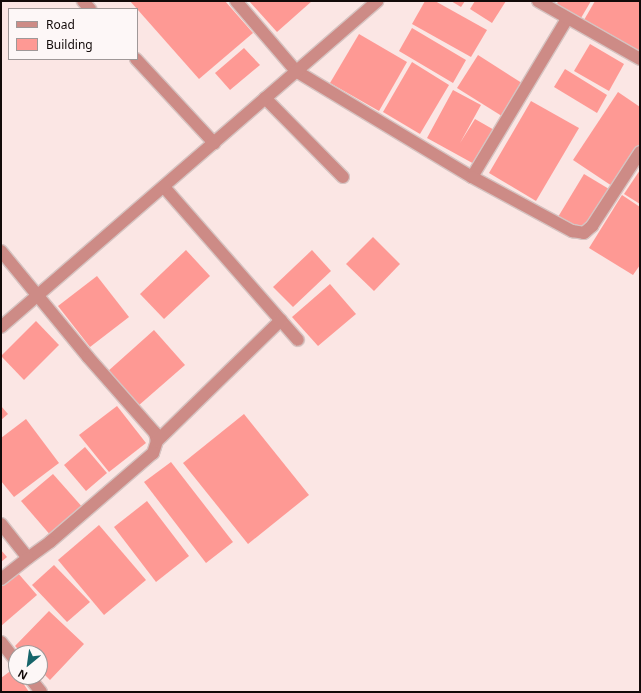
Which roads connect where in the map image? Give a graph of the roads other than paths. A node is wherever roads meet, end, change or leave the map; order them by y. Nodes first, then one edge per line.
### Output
1 (236, 1) edge
2 (378, 1) edge
3 (538, 1) edge
4 (567, 19) junction
5 (640, 59) edge
6 (137, 60) edge
7 (296, 71) junction
8 (265, 98) junction
9 (214, 143) junction
10 (640, 152) edge
11 (342, 177) dead end
12 (472, 177) junction
13 (164, 187) junction
14 (1, 251) edge
15 (39, 295) junction
16 (281, 320) junction
17 (1, 327) edge
18 (298, 340) dead end
19 (157, 441) junction
20 (1, 524) edge
21 (28, 558) junction
22 (1, 579) edge
23 (1, 642) edge
24 (8, 651) edge

1 - 7 street
2 - 7 street
3 - 4 street
4 - 5 street
4 - 12 street
6 - 9 street
7 - 8 street
7 - 12 street
8 - 9 street
8 - 11 street
9 - 13 street
10 - 12 street
13 - 15 street
13 - 16 street
14 - 15 street
15 - 17 street
15 - 19 street
16 - 18 street
16 - 19 street
19 - 21 street
20 - 21 street
21 - 22 street
23 - 24 street

